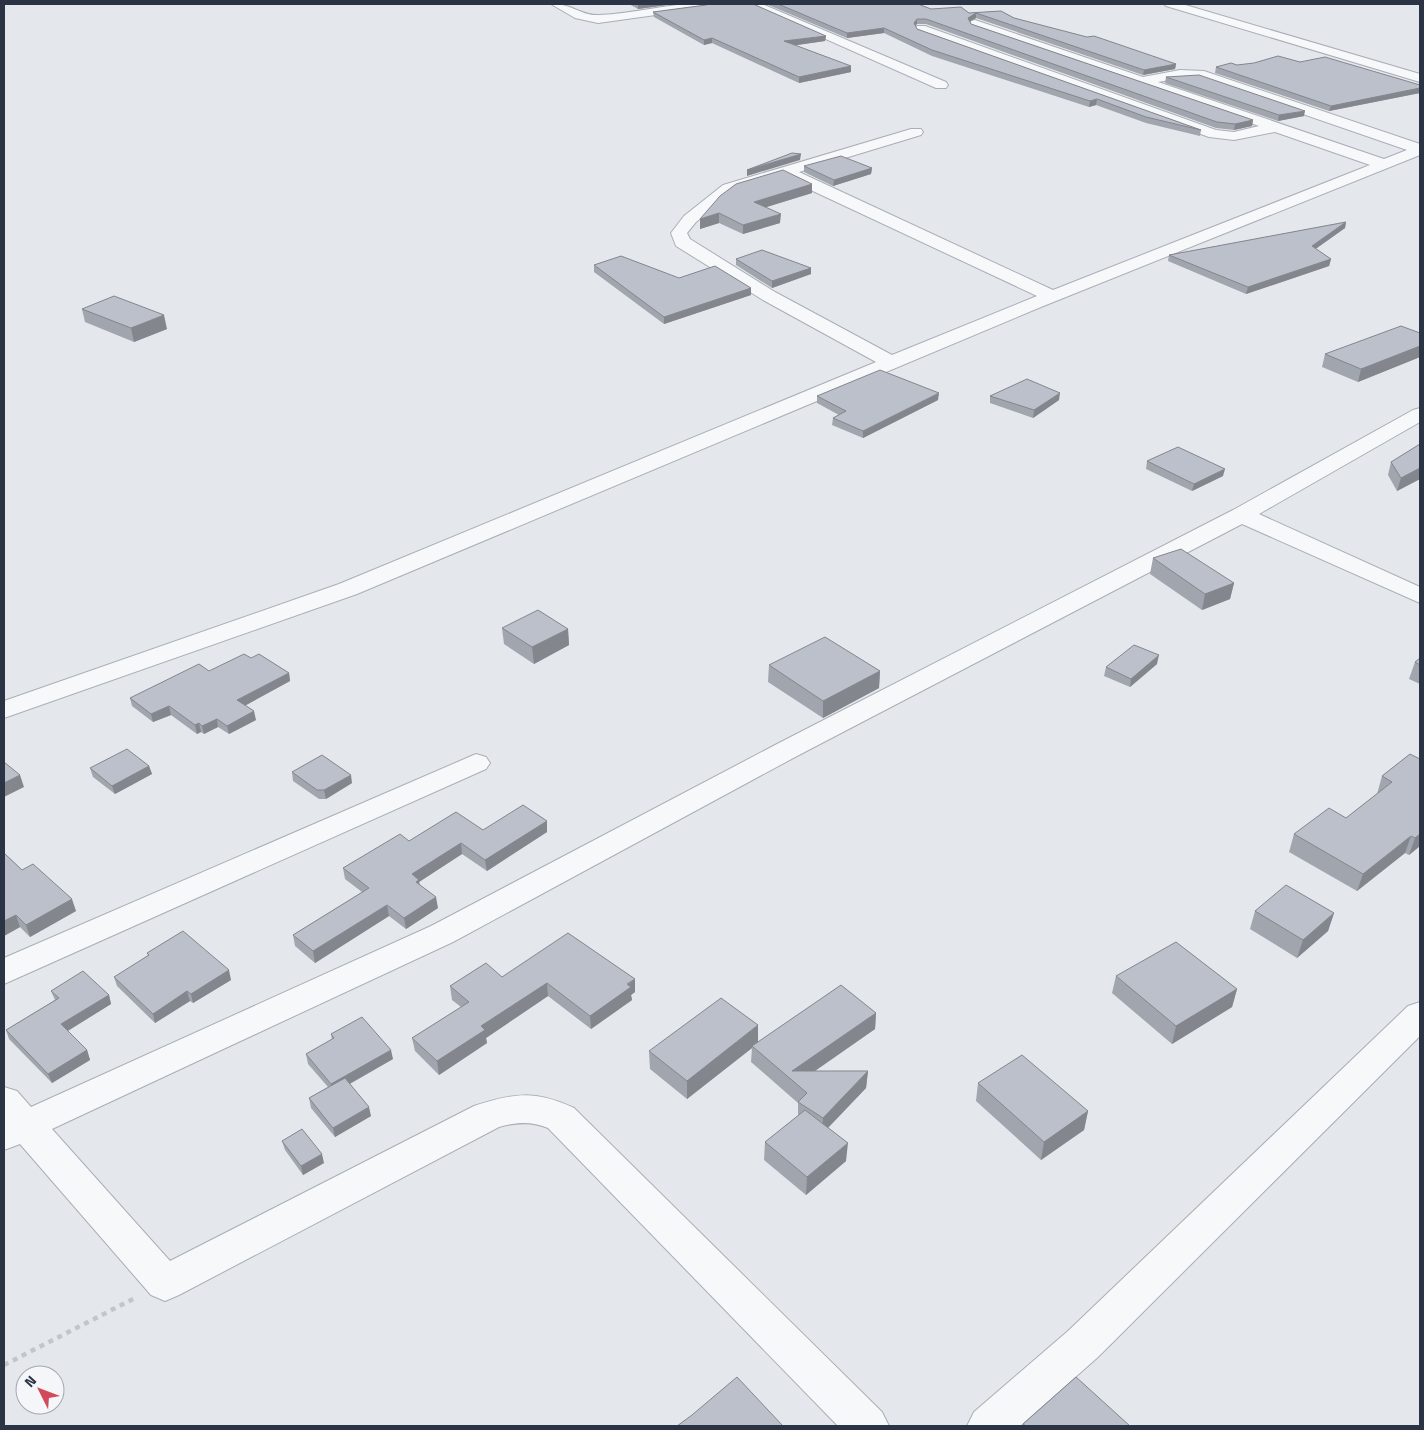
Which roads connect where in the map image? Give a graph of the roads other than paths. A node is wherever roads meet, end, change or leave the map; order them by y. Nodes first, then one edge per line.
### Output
1 (557, 4) edge
2 (706, 4) edge
3 (753, 4) edge
4 (1170, 4) edge
5 (975, 24) edge
6 (921, 29) edge
7 (1420, 68) edge
8 (1401, 72) junction
9 (1420, 78) edge
10 (1143, 81) junction
11 (942, 85) dead end
12 (1093, 92) junction
13 (1276, 127) junction
14 (916, 132) dead end
15 (1420, 150) edge
16 (1383, 164) junction
17 (784, 171) junction
18 (1052, 296) junction
19 (890, 362) junction
20 (1420, 414) edge
21 (1241, 515) junction
22 (1420, 596) edge
23 (4, 710) edge
24 (476, 763) dead end
25 (4, 972) edge
26 (1420, 1016) edge
27 (11, 1121) edge
28 (867, 1426) edge
29 (989, 1426) edge

1 - 2 street
3 - 11 street
4 - 8 street
5 - 10 street
6 - 12 street
7 - 8 street
8 - 9 street
10 - 12 street
10 - 13 street
10 - 15 street
12 - 13 street
13 - 16 street
14 - 17 street
15 - 16 street
16 - 18 street
17 - 18 street
17 - 19 street
18 - 19 street
19 - 23 street
20 - 21 street
21 - 22 street
21 - 27 street
24 - 25 street
26 - 29 street
27 - 28 street

